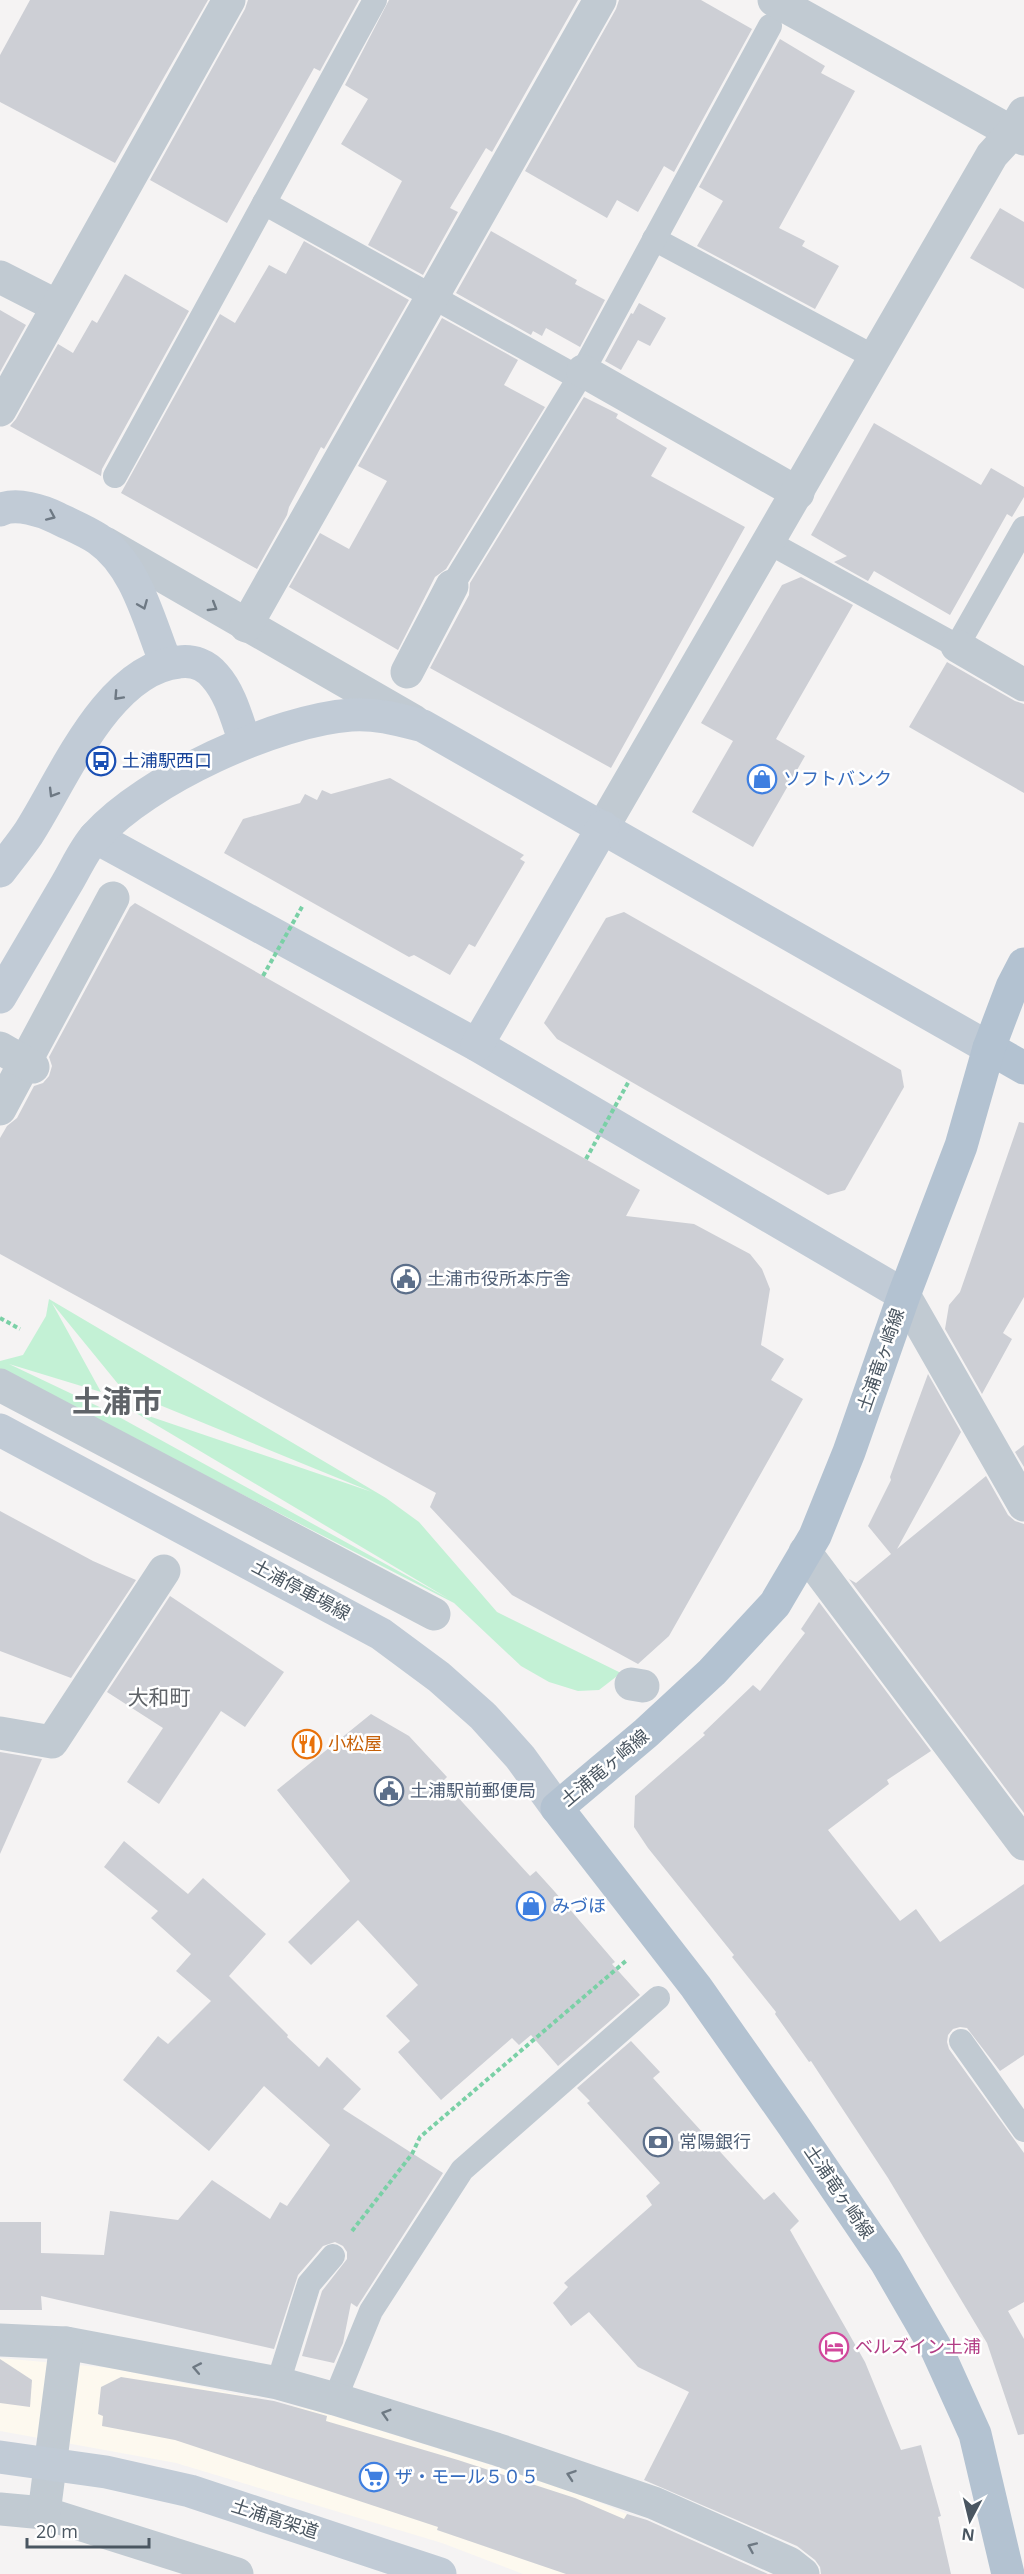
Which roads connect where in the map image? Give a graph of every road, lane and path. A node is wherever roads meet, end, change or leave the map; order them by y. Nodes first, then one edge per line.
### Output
1 (230, 0) edge
2 (375, 0) edge
3 (600, 0) edge
4 (772, 13) edge
5 (1020, 128) edge
6 (264, 202) junction
7 (654, 239) junction
8 (0, 277) edge
9 (433, 297) junction
10 (57, 306) junction
11 (876, 358) junction
12 (581, 375) junction
13 (0, 410) edge
14 (115, 476) dead end
15 (798, 493) junction
16 (2, 504) edge
17 (1024, 528) edge
18 (99, 540) junction
19 (768, 542) junction
20 (452, 586) joint
21 (246, 626) junction
22 (957, 646) junction
23 (166, 663) junction
24 (406, 672) dead end
25 (1024, 685) edge
26 (423, 726) junction
27 (245, 742) junction
28 (603, 827) junction
29 (95, 837) junction
30 (0, 871) edge
31 (113, 898) dead end
32 (303, 905) dead end
33 (1024, 964) edge
34 (263, 976) dead end
35 (0, 997) edge
36 (47, 1021) junction
37 (477, 1045) junction
38 (989, 1048) junction
39 (12, 1064) edge
40 (1024, 1068) edge
41 (629, 1081) dead end
42 (0, 1109) edge
43 (586, 1159) dead end
44 (904, 1295) junction
45 (0, 1318) edge
46 (20, 1329) dead end
47 (0, 1385) edge
48 (0, 1430) edge
49 (1024, 1505) edge
50 (805, 1552) junction
51 (164, 1571) dead end
52 (434, 1614) dead end
53 (0, 1733) edge
54 (557, 1808) junction
55 (1024, 1844) edge
56 (628, 1959) dead end
57 (658, 1998) dead end
58 (962, 2041) dead end
59 (1024, 2130) edge
60 (333, 2256) joint
61 (0, 2340) edge
62 (66, 2343) junction
63 (278, 2384) junction
64 (335, 2398) junction
65 (0, 2457) edge
66 (0, 2509) edge
67 (44, 2513) junction
68 (237, 2574) edge
69 (440, 2574) edge
70 (804, 2574) edge
71 (1008, 2574) edge

1 - 10 street
2 - 6 lane
3 - 9 street
4 - 5 street
4 - 7 lane
5 - 11 street
6 - 9 lane
6 - 14 lane
7 - 11 lane
7 - 12 lane
8 - 10 street
9 - 12 lane
9 - 21 street
10 - 13 street
11 - 15 street
12 - 15 street
12 - 20 lane
15 - 19 street
16 -> 18 street
17 - 22 lane
18 -> 21 street
18 -> 23 street
19 - 22 lane
19 - 28 street
20 - 24 street
21 - 26 street
22 - 25 street
23 - 27 street
23 -> 30 street
26 - 27 street
26 - 28 street
27 - 29 street
28 - 37 street
28 - 38 street
29 - 35 street
29 - 37 street
31 - 36 street
32 - 34 path, bridge
33 - 38 main road, 土浦竜ヶ崎線
36 - 39 street
36 - 42 street
37 - 44 street
38 - 40 main road
38 - 44 main road, 土浦竜ヶ崎線
41 - 43 path, bridge
44 - 49 street
44 - 50 main road, 土浦竜ヶ崎線
45 - 46 path
47 - 52 street
48 - 54 street, 土浦停車場線
50 - 54 main road, 土浦竜ヶ崎線
50 - 55 street
51 - 53 street
54 - 71 main road, 土浦竜ヶ崎線
56 - 60 path
57 - 64 lane
58 - 59 lane
60 - 63 lane
61 - 62 street
63 -> 62 street
62 - 67 street
63 - 64 street
70 -> 64 street
65 - 69 street, 土浦高架道, bridge
66 - 67 street
67 - 68 street

